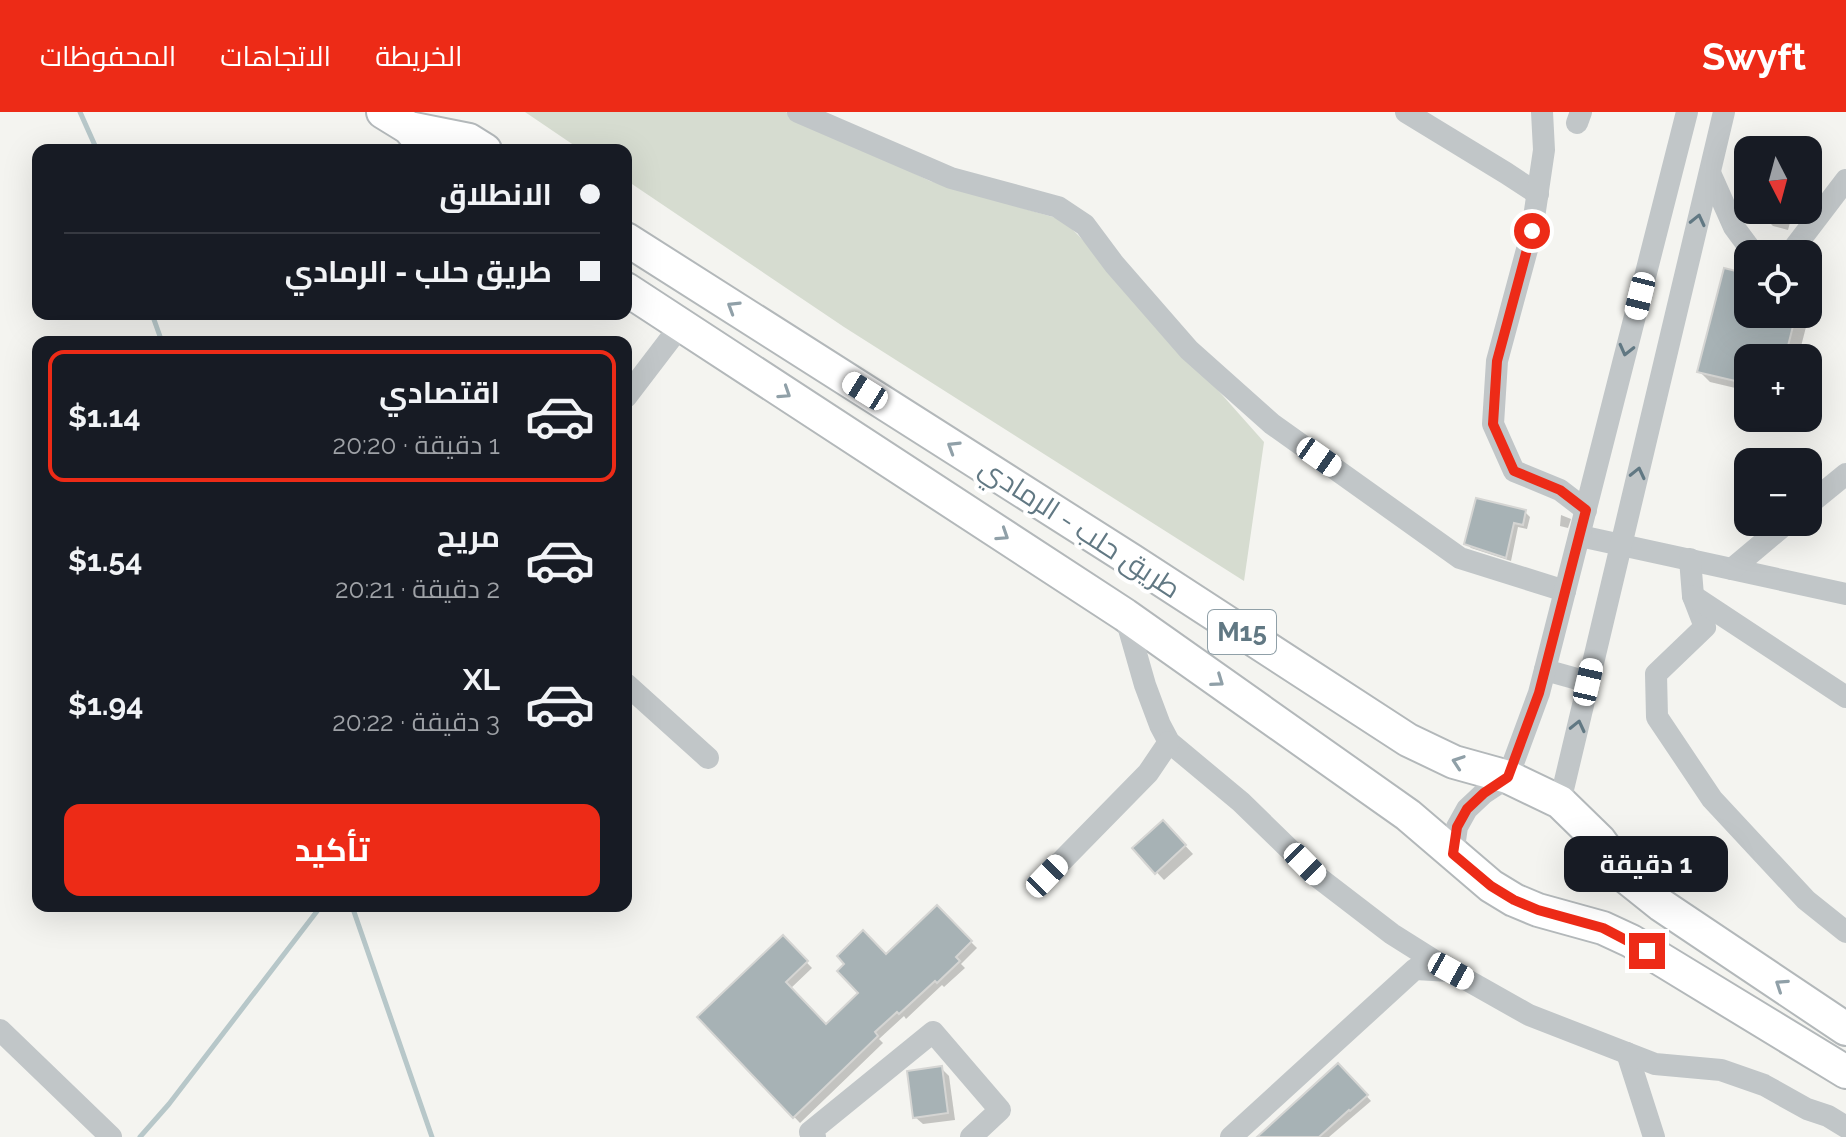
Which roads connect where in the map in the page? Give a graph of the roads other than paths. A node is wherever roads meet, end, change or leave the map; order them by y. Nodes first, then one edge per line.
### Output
1 (798, 112) edge
2 (1406, 112) edge
3 (1542, 112) edge
4 (1687, 112) edge
5 (1724, 112) edge
6 (407, 130) edge
7 (475, 144) edge
8 (1710, 173) junction
9 (1846, 180) edge
10 (1538, 194) junction
11 (1744, 240) edge
12 (1800, 240) edge
13 (632, 243) edge
14 (632, 293) edge
15 (681, 325) junction
16 (632, 389) edge
17 (1846, 474) edge
18 (1822, 494) edge
19 (1586, 510) junction
20 (1580, 536) junction
21 (1771, 536) edge
22 (1621, 545) junction
23 (1690, 559) junction
24 (1732, 569) junction
25 (1565, 591) junction
26 (1846, 594) edge
27 (1693, 596) junction
28 (1125, 615) junction
29 (1545, 670) junction
30 (1588, 682) junction
31 (632, 689) edge
32 (1846, 697) edge
33 (1169, 742) junction
34 (708, 758) dead end
35 (1508, 777) junction
36 (1560, 802) junction
37 (1453, 854) junction
38 (1047, 876) dead end
39 (1846, 932) edge
40 (1451, 971) junction
41 (1846, 1029) edge
42 (0, 1030) edge
43 (1627, 1053) junction
44 (1846, 1072) edge
45 (1846, 1127) edge
46 (111, 1137) edge
47 (815, 1137) edge
48 (971, 1137) edge
49 (1231, 1137) edge
50 (1654, 1137) edge

1 - 25 street
2 - 10 street
3 - 10 street
4 -> 19 street
5 - 8 street
6 - 7 highway
8 - 11 street
22 -> 8 street
9 - 12 street
10 - 19 street
35 -> 13 highway, طريق حلب - الرمادي / M15
14 - 15 highway, طريق حلب - الرمادي / M15
15 - 16 street
15 -> 28 highway, طريق حلب - الرمادي / M15
17 - 18 street
19 - 20 street
20 - 22 street
20 - 25 street
21 - 24 street
22 - 23 street
22 - 30 street
23 - 24 street
23 - 27 street
24 - 26 street
25 - 29 street
27 - 32 street
27 - 39 street
28 - 33 street
28 -> 37 highway, طريق حلب - الرمادي / M15
29 - 30 street
29 - 35 street
36 -> 30 street
31 - 34 street
33 - 38 street
33 - 40 street
35 - 36 highway, طريق حلب - الرمادي / M15
35 - 37 street
41 -> 36 highway, طريق حلب - الرمادي / M15
37 - 44 highway, طريق حلب - الرمادي / M15
40 - 43 street
40 - 49 street
42 - 46 street
43 - 45 street
43 - 50 street
47 - 48 street

